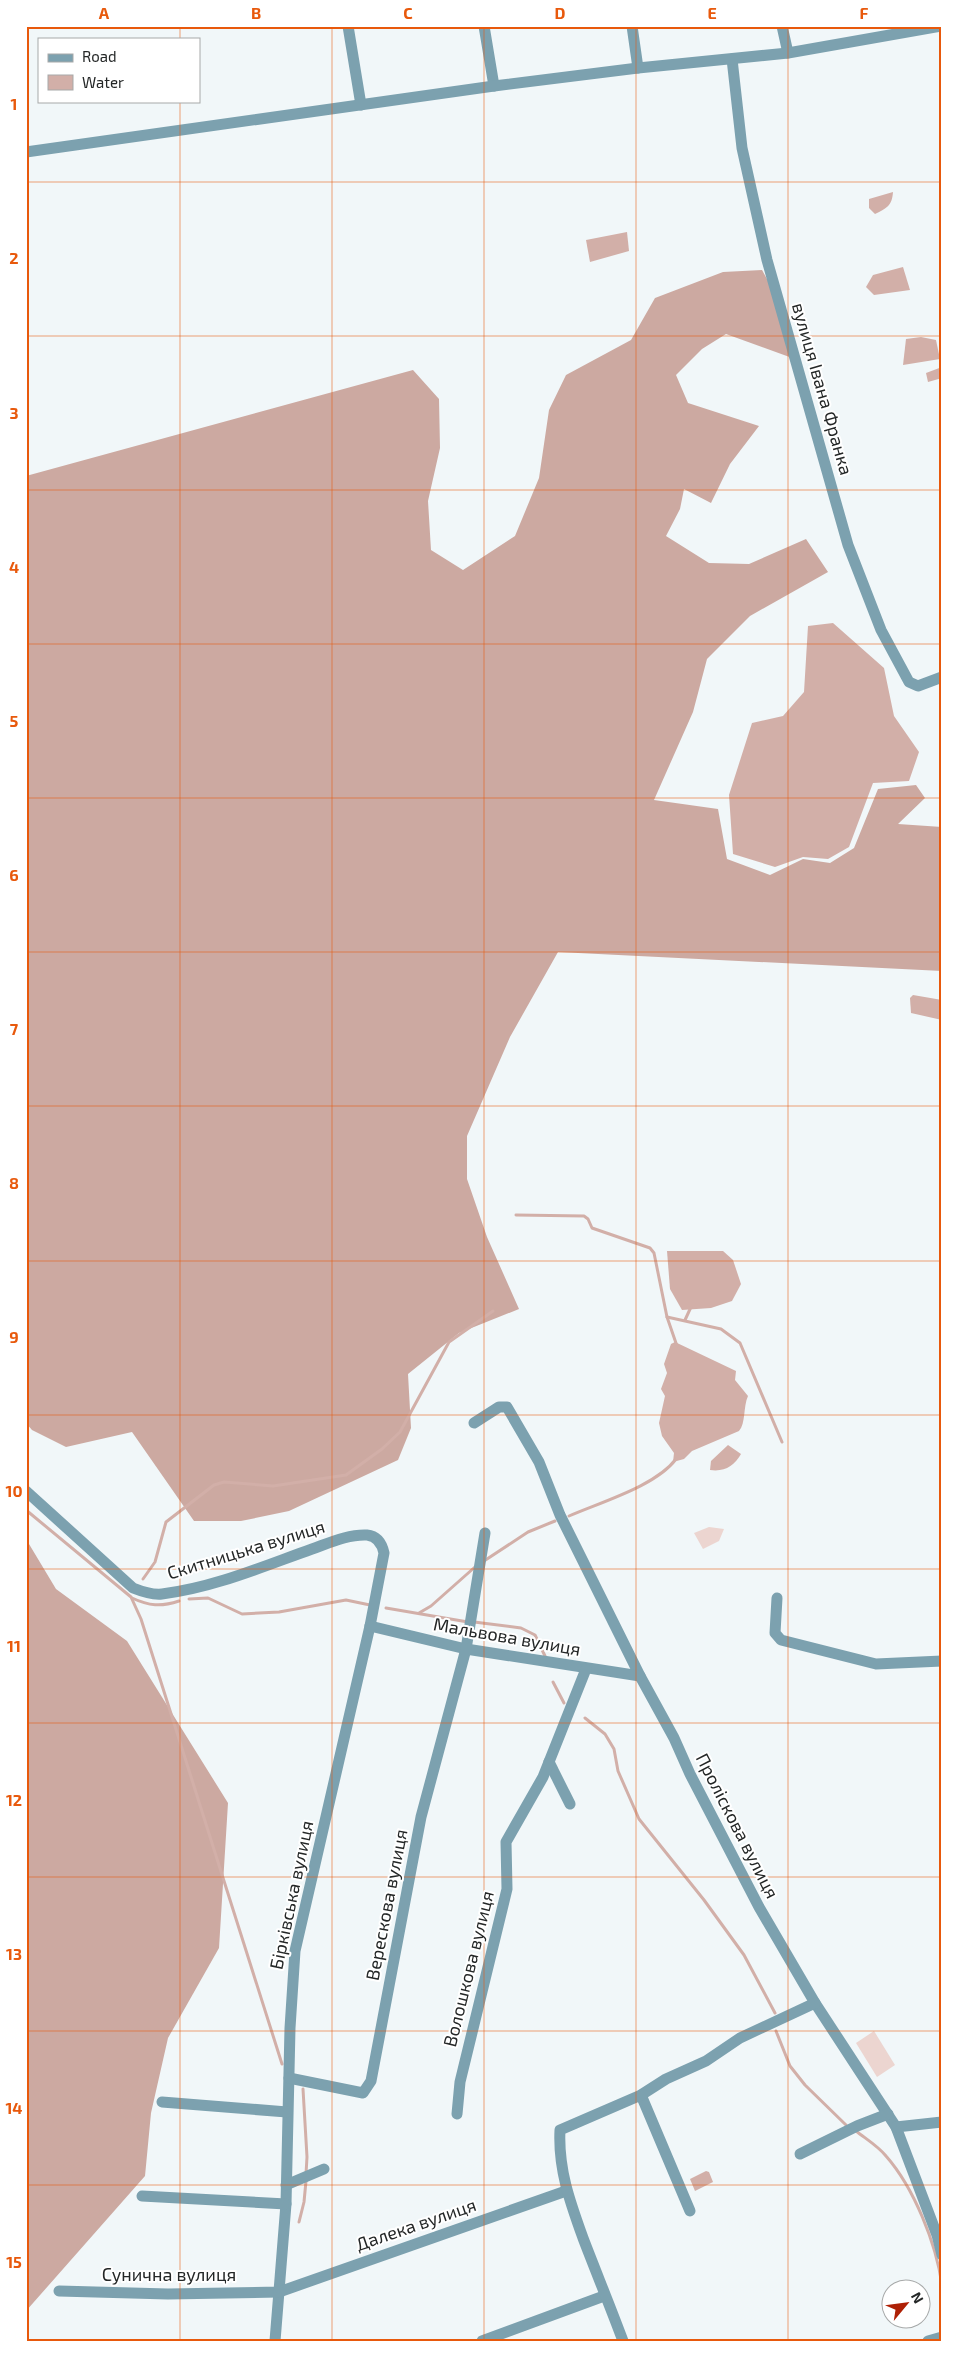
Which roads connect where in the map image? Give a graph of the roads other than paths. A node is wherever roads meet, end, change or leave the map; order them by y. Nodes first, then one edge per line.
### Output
1 (348, 26) edge
2 (484, 26) edge
3 (632, 26) edge
4 (782, 26) edge
5 (941, 26) edge
6 (907, 28) edge
7 (788, 52) junction
8 (732, 59) junction
9 (638, 68) junction
10 (494, 86) junction
11 (361, 105) junction
12 (26, 152) edge
13 (942, 677) edge
14 (474, 1423) dead end
15 (26, 1491) edge
16 (485, 1533) dead end
17 (384, 1553) joint
18 (777, 1598) dead end
19 (370, 1626) junction
20 (466, 1649) junction
21 (942, 1661) edge
22 (586, 1669) junction
23 (640, 1676) junction
24 (549, 1762) junction
25 (570, 1804) dead end
26 (815, 2003) junction
27 (288, 2078) junction
28 (641, 2095) junction
29 (162, 2102) dead end
30 (287, 2112) junction
31 (457, 2114) dead end
32 (888, 2114) junction
33 (942, 2122) edge
34 (896, 2128) junction
35 (800, 2154) dead end
36 (324, 2169) dead end
37 (286, 2185) junction
38 (566, 2191) junction
39 (142, 2196) dead end
40 (286, 2204) junction
41 (690, 2211) dead end
42 (942, 2255) edge
43 (59, 2290) dead end
44 (279, 2292) junction
45 (604, 2296) junction
46 (942, 2337) edge
47 (275, 2341) edge
48 (482, 2341) edge
49 (623, 2341) edge
50 (928, 2341) edge

1 - 11 street
2 - 10 street
3 - 9 street
4 - 7 street
5 - 6 street
6 - 7 street
7 - 8 street
8 - 9 street
8 - 13 street, вулиця Івана Франка
9 - 10 street
10 - 11 street
11 - 12 street
14 - 23 street, Проліскова вулиця
15 - 17 street, Скитницька вулиця
16 - 20 street
17 - 19 street, Бірківська вулиця
18 - 21 street
19 - 20 street, Мальвова вулиця
19 - 27 street, Бірківська вулиця
20 - 22 street, Мальвова вулиця
20 - 27 street, Верескова вулиця
22 - 23 street, Мальвова вулиця
22 - 24 street, Волошкова вулиця
23 - 26 street, Проліскова вулиця
24 - 25 street
24 - 31 street, Волошкова вулиця
26 - 28 street
26 - 32 street, Проліскова вулиця
27 - 30 street, Бірківська вулиця
28 - 38 street
28 - 41 street
29 - 30 street
30 - 37 street, Бірківська вулиця
32 - 34 street, Проліскова вулиця
32 - 35 street
33 - 34 street
34 - 42 street, Проліскова вулиця
36 - 37 street
37 - 40 street, Бірківська вулиця
38 - 44 street, Далека вулиця
38 - 45 street
39 - 40 street
40 - 44 street, Бірківська вулиця
43 - 44 street, Сунична вулиця
44 - 47 street, Бірківська вулиця
45 - 48 street
45 - 49 street
46 - 50 street

